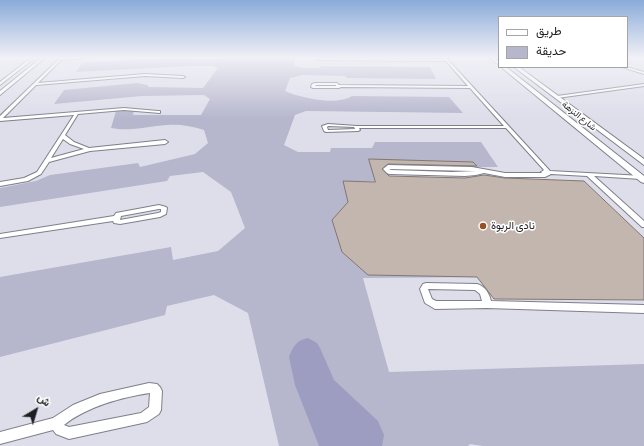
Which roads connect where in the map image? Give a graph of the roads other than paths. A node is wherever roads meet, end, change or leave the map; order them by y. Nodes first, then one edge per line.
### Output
1 (19, 78) edge
2 (41, 78) edge
3 (117, 78) edge
4 (463, 78) edge
5 (515, 78) edge
6 (531, 78) edge
7 (537, 83) junction
8 (35, 84) junction
9 (524, 84) junction
10 (644, 85) edge
11 (339, 86) junction
12 (471, 87) junction
13 (0, 94) edge
14 (557, 97) junction
15 (158, 112) dead end
16 (77, 113) junction
17 (0, 119) edge
18 (507, 126) junction
19 (358, 127) junction
20 (63, 136) junction
21 (166, 142) dead end
22 (90, 149) junction
23 (47, 161) junction
24 (644, 163) edge
25 (428, 171) junction
26 (634, 172) junction
27 (549, 173) junction
28 (588, 174) junction
29 (603, 174) junction
30 (642, 178) edge
31 (0, 184) edge
32 (116, 218) junction
33 (644, 225) edge
34 (0, 236) edge
35 (487, 304) junction
36 (644, 309) edge
37 (56, 423) junction
38 (0, 438) edge

1 - 13 street
2 - 8 street
3 - 8 street
4 - 12 street
5 - 9 main road, شارع النزهة
6 - 7 main road, شارع النزهة
7 - 9 main road
7 - 14 main road, شارع النزهة
8 - 17 street
9 - 26 main road, شارع النزهة
10 - 14 street
11 - 11 street
11 - 12 street
12 - 18 street
14 - 24 main road, شارع النزهة
15 - 16 street
16 - 17 street
16 - 20 street
18 - 19 street
18 - 27 street
19 - 19 street
20 - 22 street
20 - 23 street
21 - 22 street
22 - 23 street
23 - 31 street
25 - 25 street
25 - 27 street
26 - 29 street
26 - 30 main road, شارع النزهة
27 - 28 street
28 - 29 street
28 - 33 street
29 - 30 street
32 - 32 street
32 - 34 street
35 - 35 street
35 - 36 street
37 - 37 street
37 - 38 street

